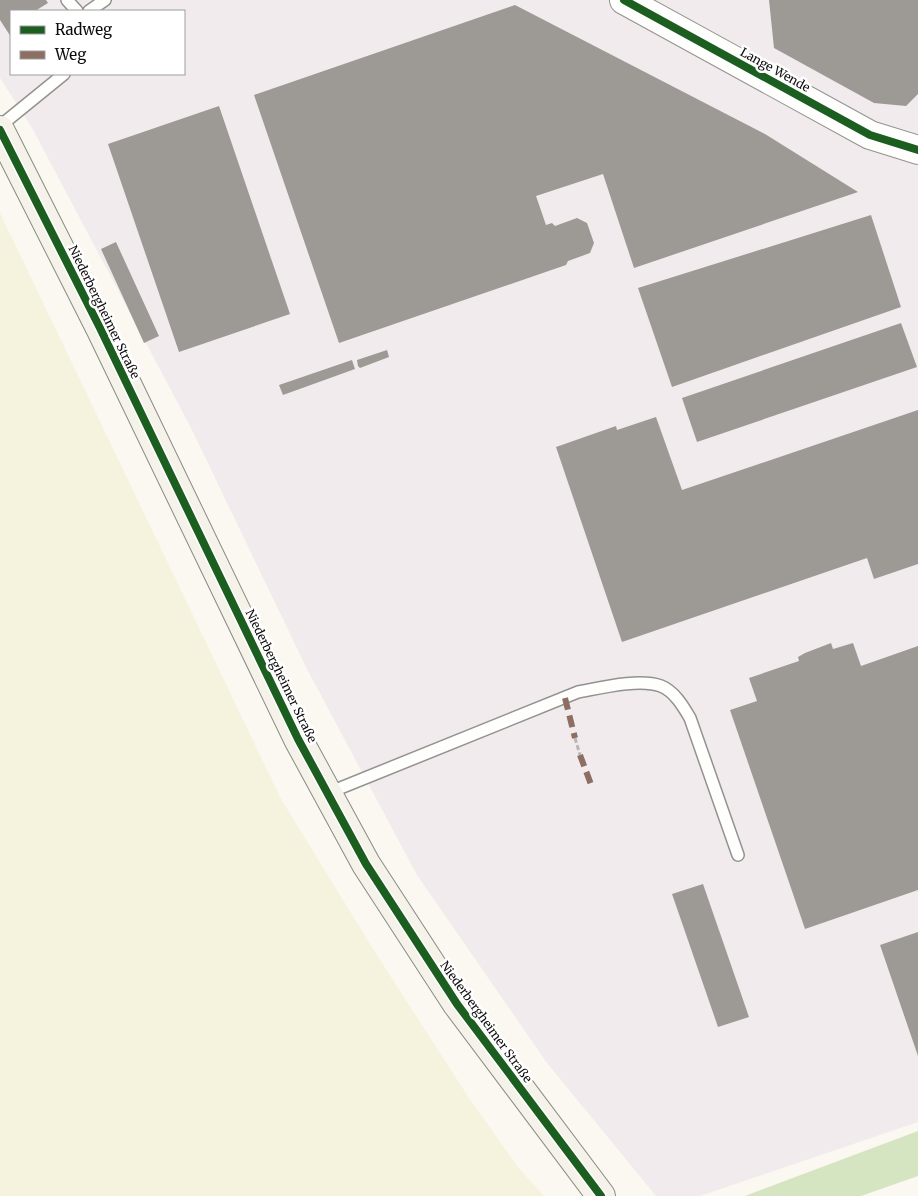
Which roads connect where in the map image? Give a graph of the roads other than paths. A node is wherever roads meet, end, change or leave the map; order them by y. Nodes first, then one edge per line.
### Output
1 (67, 0) edge
2 (105, 0) edge
3 (624, 0) edge
4 (76, 10) edge
5 (90, 10) edge
6 (63, 75) edge
7 (0, 126) edge
8 (0, 130) edge
9 (918, 150) edge
10 (326, 794) junction
11 (738, 855) dead end
12 (601, 1196) edge

1 - 4 lane
2 - 5 lane
3 - 9 street, Lange Wende
6 - 7 lane
8 - 10 main road, Niederbergheimer Straße
10 - 11 lane
10 - 12 main road, Niederbergheimer Straße

